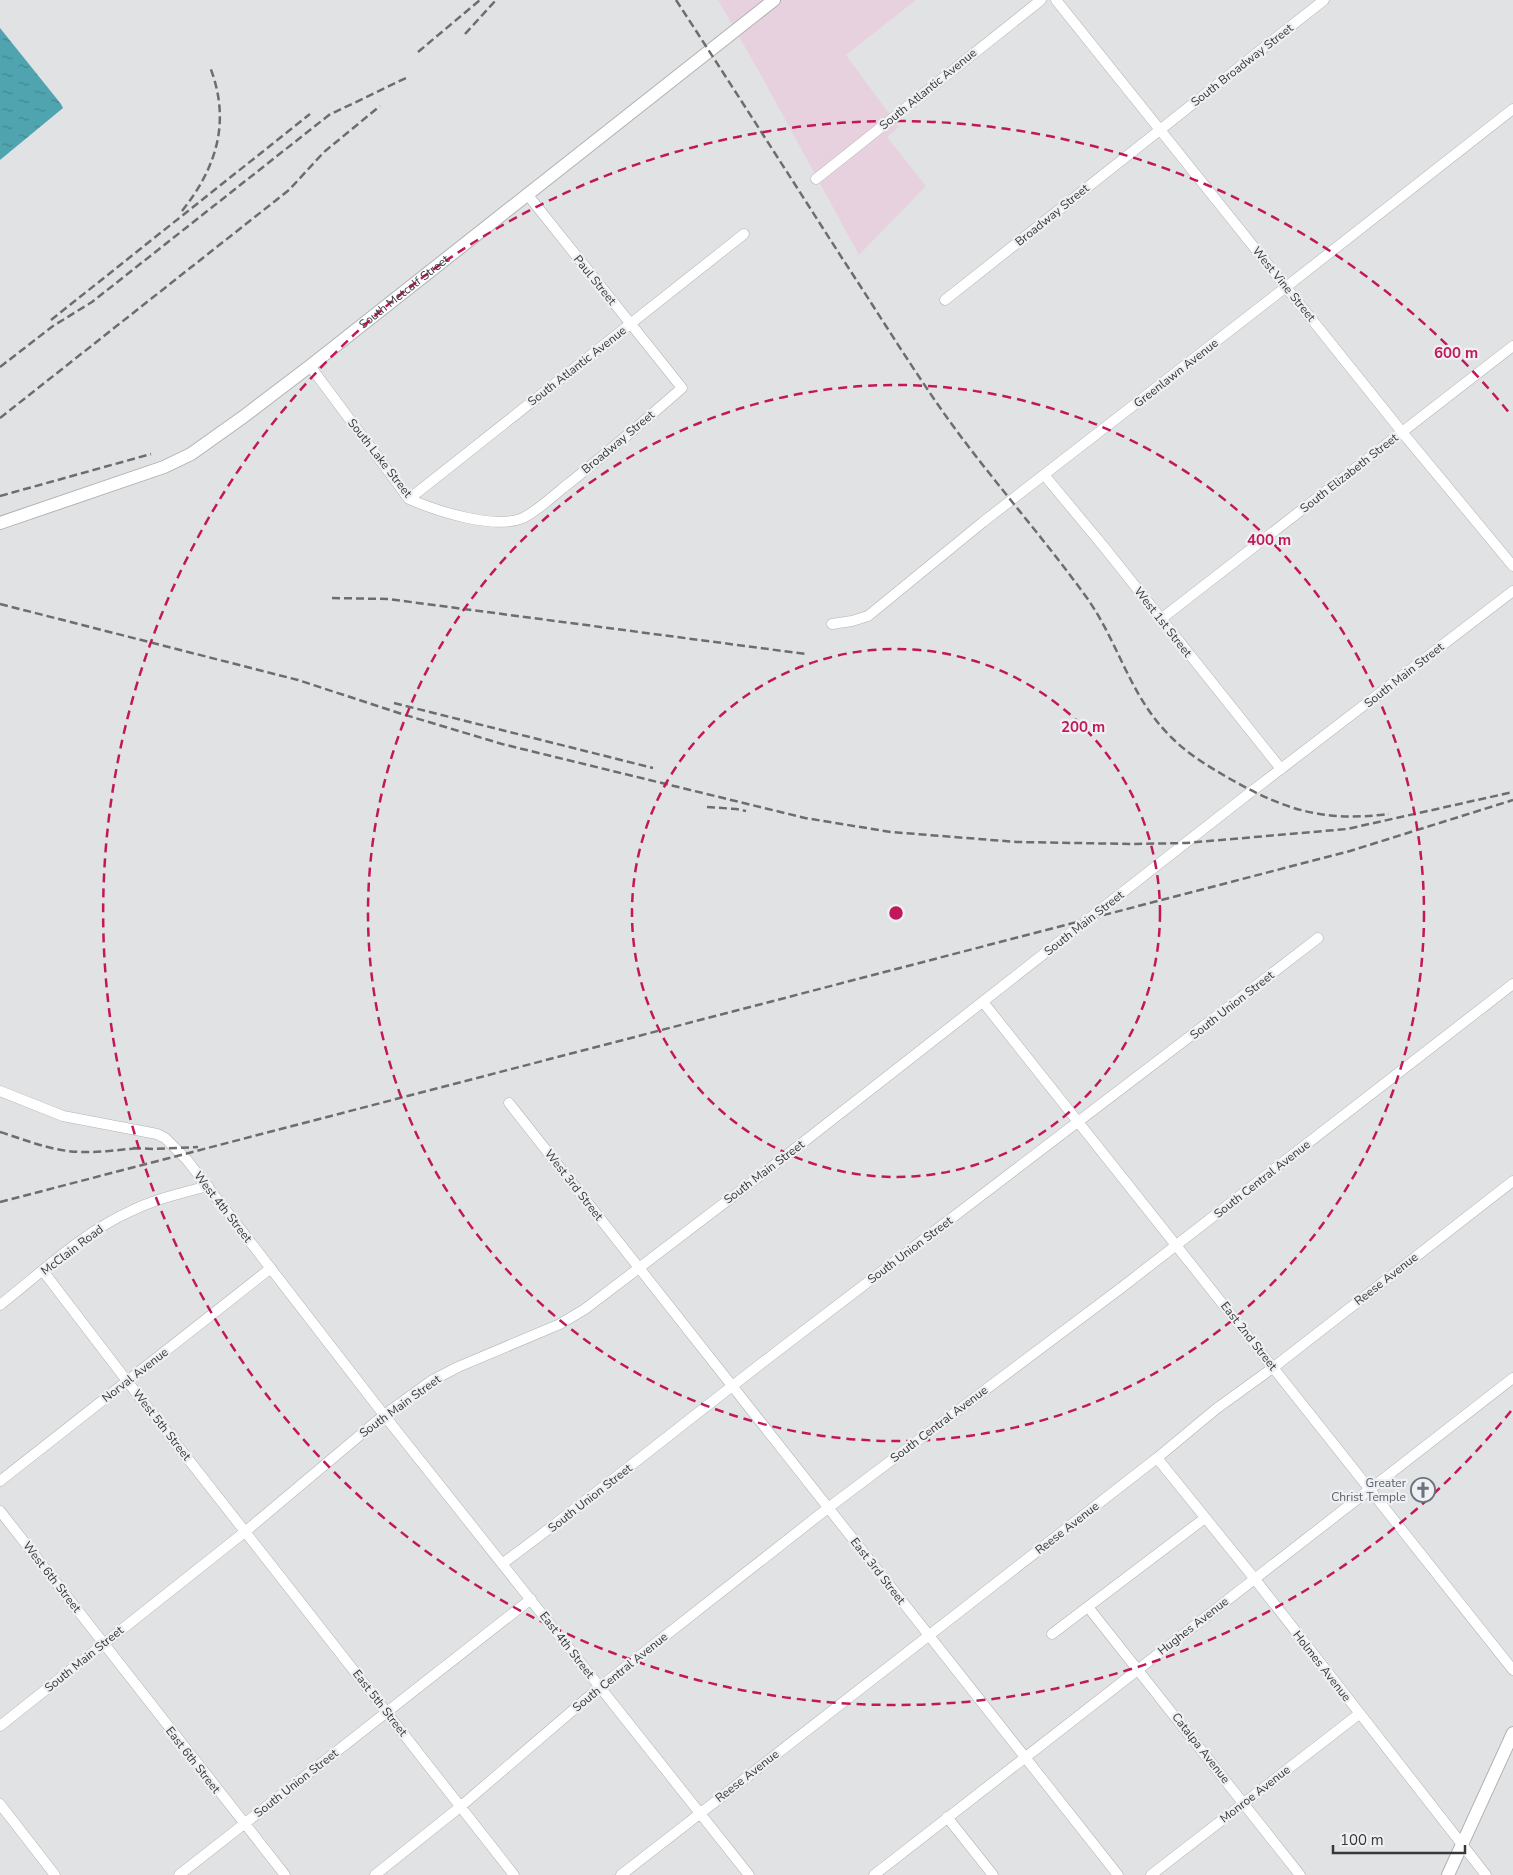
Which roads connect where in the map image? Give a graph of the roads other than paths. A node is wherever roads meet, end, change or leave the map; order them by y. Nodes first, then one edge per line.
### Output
1 (774, 0) edge
2 (1041, 0) edge
3 (1056, 0) edge
4 (1324, 0) edge
5 (1513, 108) edge
6 (1160, 129) junction
7 (816, 179) dead end
8 (527, 194) junction
9 (744, 234) dead end
10 (1286, 288) junction
11 (945, 300) dead end
12 (630, 324) junction
13 (1513, 346) edge
14 (310, 366) junction
15 (682, 388) joint
16 (1402, 432) junction
17 (1044, 476) junction
18 (554, 495) joint
19 (409, 499) junction
20 (0, 523) edge
21 (1513, 566) edge
22 (1513, 591) edge
23 (1161, 620) junction
24 (832, 624) dead end
25 (1281, 769) junction
26 (1318, 938) dead end
27 (1513, 984) edge
28 (984, 1002) junction
29 (0, 1091) edge
30 (509, 1103) dead end
31 (1080, 1122) junction
32 (1513, 1181) edge
33 (208, 1186) junction
34 (1177, 1244) junction
35 (271, 1268) junction
36 (638, 1268) junction
37 (43, 1271) junction
38 (0, 1305) edge
39 (1274, 1367) junction
40 (1513, 1378) edge
41 (127, 1381) junction
42 (732, 1386) junction
43 (384, 1415) junction
44 (1157, 1458) junction
45 (0, 1481) edge
46 (1370, 1489) junction
47 (828, 1508) junction
48 (0, 1511) edge
49 (1206, 1518) junction
50 (246, 1531) junction
51 (502, 1564) junction
52 (1254, 1578) junction
53 (531, 1600) junction
54 (1088, 1607) junction
55 (1052, 1634) dead end
56 (928, 1635) junction
57 (102, 1644) junction
58 (1138, 1668) junction
59 (1513, 1670) edge
60 (600, 1687) junction
61 (387, 1712) junction
62 (1359, 1714) junction
63 (0, 1726) edge
64 (1513, 1733) edge
65 (1025, 1758) junction
66 (1244, 1803) junction
67 (0, 1804) edge
68 (460, 1807) junction
69 (700, 1813) junction
70 (947, 1817) junction
71 (244, 1824) junction
72 (1462, 1847) junction
73 (55, 1875) edge
74 (179, 1875) edge
75 (285, 1875) edge
76 (375, 1875) edge
77 (514, 1875) edge
78 (621, 1875) edge
79 (749, 1875) edge
80 (874, 1875) edge
81 (992, 1875) edge
82 (1118, 1875) edge
83 (1151, 1875) edge
84 (1300, 1875) edge
85 (1448, 1875) edge
86 (1486, 1875) edge

1 - 8 main road, South Metcalf Street
2 - 7 street, South Atlantic Avenue
3 - 6 street, West Vine Street
4 - 6 street, South Broadway Street
5 - 10 street, Greenlawn Avenue
6 - 10 street, West Vine Street
6 - 11 street, Broadway Street
8 - 12 street, Paul Street
8 - 14 main road, South Metcalf Street
9 - 12 street, South Atlantic Avenue
10 - 16 street, West Vine Street
10 - 17 street, Greenlawn Avenue
12 - 15 street, Paul Street
12 - 19 street, South Atlantic Avenue
13 - 16 street, South Elizabeth Street
14 - 19 street, South Lake Street
14 - 20 main road, South Metcalf Street
15 - 18 street, Broadway Street
16 - 21 street, West Vine Street
16 - 23 street, South Elizabeth Street
17 - 23 street, West 1st Street
17 - 24 street, Greenlawn Avenue
18 - 19 street, South Lake Street
22 - 25 street, South Main Street
23 - 25 street, West 1st Street
25 - 28 street, South Main Street
26 - 31 street, South Union Street
27 - 34 street, South Central Avenue
28 - 31 street, East 2nd Street
28 - 36 street, South Main Street
29 - 33 street, West 4th Street
30 - 36 street, West 3rd Street
31 - 34 street, East 2nd Street
31 - 42 street, South Union Street
32 - 39 street, Reese Avenue
33 - 35 street, West 4th Street
33 - 37 street, McClain Road
34 - 39 street, East 2nd Street
34 - 47 street, South Central Avenue
35 - 41 street, Norval Avenue
35 - 43 street, West 4th Street
36 - 42 street, East 3rd Street
36 - 43 street, South Main Street
37 - 38 street, McClain Road
37 - 41 street, West 5th Street
39 - 44 street, Reese Avenue
39 - 46 street, East 2nd Street
40 - 46 street, Hughes Avenue
41 - 45 street, Norval Avenue
41 - 50 street, West 5th Street
42 - 47 street, East 3rd Street
42 - 51 street, South Union Street
43 - 50 street, South Main Street
43 - 51 street, East 4th Street
44 - 49 street, Holmes Avenue
44 - 56 street, Reese Avenue
46 - 52 street, Hughes Avenue
46 - 59 street, East 2nd Street
47 - 56 street, East 3rd Street
47 - 60 street, South Central Avenue
48 - 57 street, West 6th Street
49 - 52 street, Holmes Avenue
49 - 54 street
50 - 57 street, South Main Street
50 - 61 street, East 5th Street
51 - 53 street, East 4th Street
52 - 58 street, Hughes Avenue
52 - 62 street, Holmes Avenue
53 - 60 street, East 4th Street
53 - 61 street, South Union Street
54 - 55 street
54 - 58 street, Catalpa Avenue
56 - 65 street, East 3rd Street
56 - 69 street, Reese Avenue
57 - 63 street, South Main Street
57 - 71 street, East 6th Street
58 - 65 street, Hughes Avenue
58 - 66 street, Catalpa Avenue
60 - 68 street, South Central Avenue
60 - 69 street, East 4th Street
61 - 68 street, East 5th Street
61 - 71 street, South Union Street
62 - 66 street, Monroe Avenue
62 - 72 street, Holmes Avenue
64 - 72 main road
65 - 70 street, Hughes Avenue
65 - 82 street, East 3rd Street
66 - 83 street, Monroe Avenue
66 - 84 street, Catalpa Avenue
67 - 73 street
68 - 76 street, South Central Avenue
68 - 77 street, East 5th Street
69 - 78 street, Reese Avenue
69 - 79 street, East 4th Street
70 - 80 street, Hughes Avenue
70 - 81 street
71 - 74 street, South Union Street
71 - 75 street, East 6th Street
72 - 85 main road
72 - 86 street, Holmes Avenue

